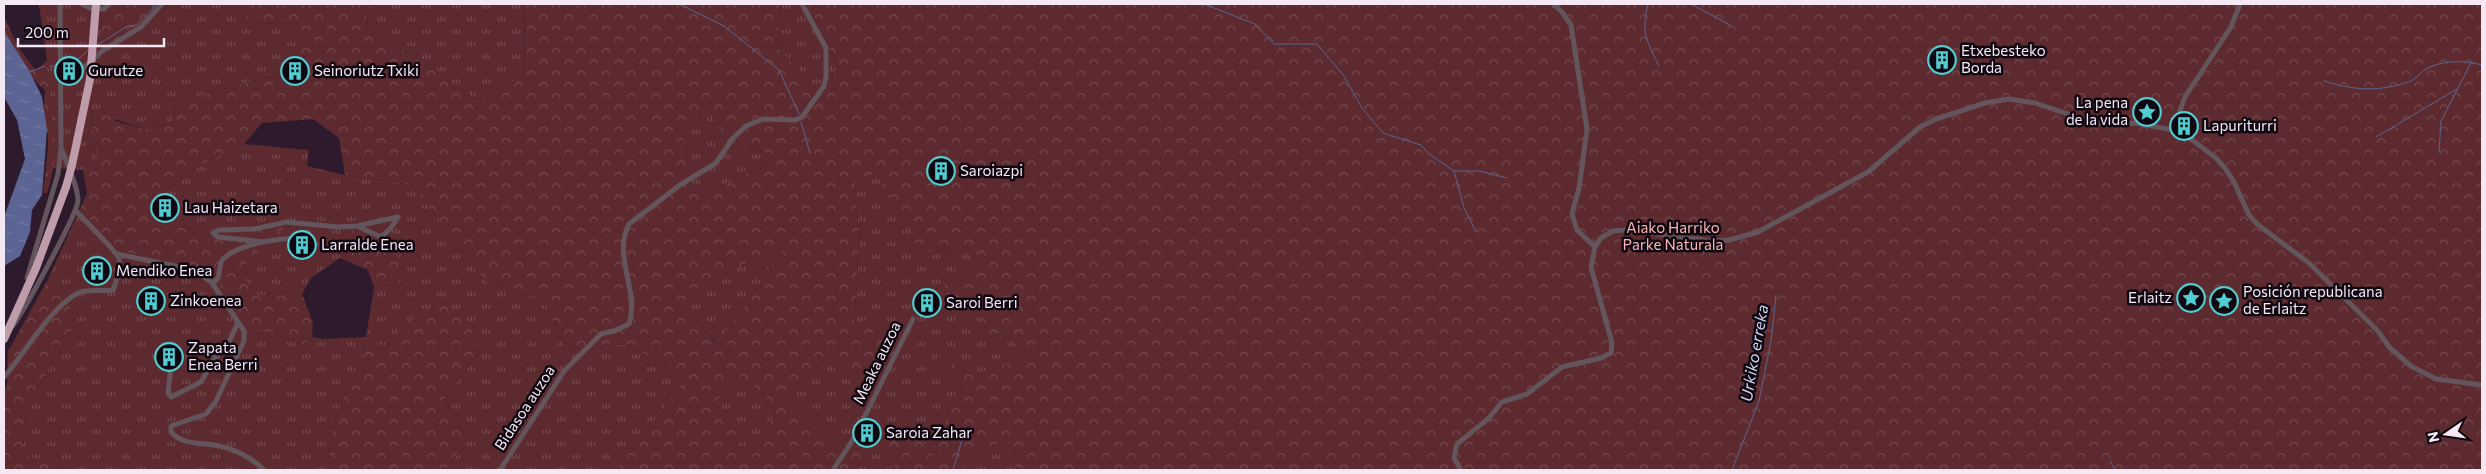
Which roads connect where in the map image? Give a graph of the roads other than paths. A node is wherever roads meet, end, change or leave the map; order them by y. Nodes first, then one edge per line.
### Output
1 (60, 4) edge
2 (82, 4) edge
3 (96, 4) edge
4 (109, 4) edge
5 (162, 4) edge
6 (802, 4) edge
7 (1553, 4) edge
8 (2240, 4) edge
9 (60, 81) junction
10 (2173, 130) junction
11 (61, 148) junction
12 (71, 169) junction
13 (58, 174) junction
14 (76, 211) junction
15 (357, 226) junction
16 (303, 238) dead end
17 (264, 242) junction
18 (1594, 246) junction
19 (117, 254) junction
20 (212, 283) junction
21 (913, 319) dead end
22 (238, 322) junction
23 (5, 336) edge
24 (171, 366) dead end
25 (4, 378) edge
26 (2482, 385) edge
27 (264, 470) edge
28 (500, 470) edge
29 (833, 470) edge
30 (1461, 470) edge

1 - 9 street
2 - 4 street
3 - 12 highway, bridge
5 - 9 street
6 - 28 street, Bidasoa auzoa
7 - 18 street
8 - 10 street
9 - 11 street
10 - 18 street
10 - 26 street
11 - 12 street
11 - 13 street
12 - 13 street
12 - 14 street
12 - 23 highway, bridge
13 - 23 street
14 - 19 street
14 - 23 street
15 - 15 street
15 - 17 street
16 - 17 street
17 - 20 street
18 - 30 street
19 - 20 street
19 - 25 street
20 - 22 street
21 - 29 street, Meaka auzoa
22 - 24 street
22 - 27 street

